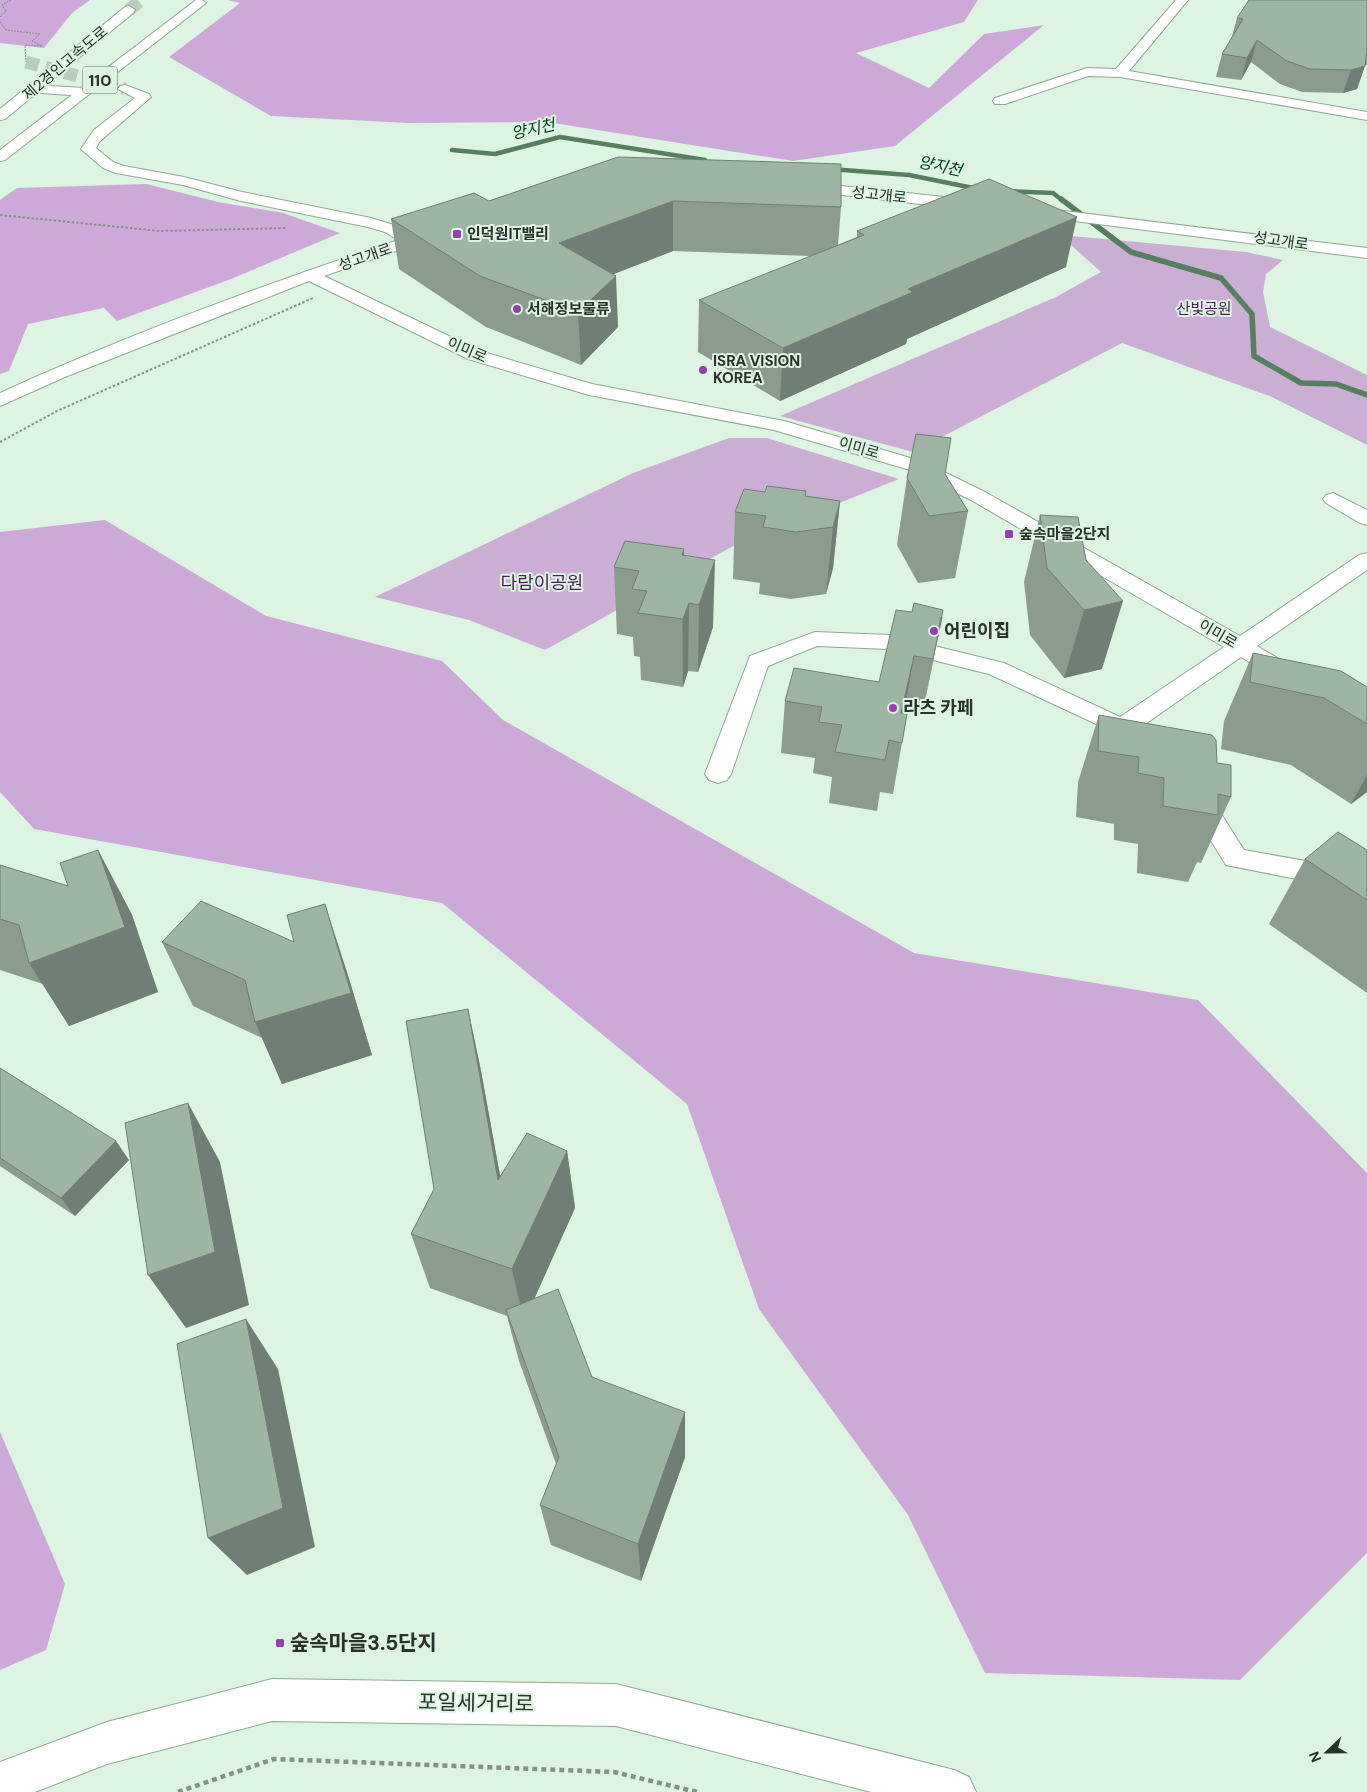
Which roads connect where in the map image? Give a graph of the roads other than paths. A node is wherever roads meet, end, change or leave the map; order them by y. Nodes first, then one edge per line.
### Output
1 (1182, 0) edge
2 (200, 4) dead end
3 (129, 10) tunnel mouth
4 (1120, 73) junction
5 (33, 89) junction
6 (125, 89) tunnel mouth
7 (84, 92) junction
8 (1000, 101) dead end
9 (0, 116) edge
10 (1367, 116) edge
11 (0, 157) edge
12 (789, 185) edge
13 (985, 207) edge
14 (1021, 211) edge
15 (449, 228) edge
16 (411, 241) junction
17 (1367, 253) edge
18 (312, 276) junction
19 (61, 382) junction
20 (83, 382) dead end
21 (0, 392) edge
22 (0, 400) edge
23 (0, 416) edge
24 (1333, 499) dead end
25 (1367, 519) edge
26 (1367, 560) edge
27 (1242, 647) junction
28 (1304, 683) edge
29 (1122, 728) junction
30 (1144, 744) edge
31 (718, 774) dead end
32 (1185, 779) edge
33 (1367, 886) edge
34 (0, 1784) edge
35 (954, 1792) edge

1 - 4 main road
2 - 7 main road, 제2경인고속도로 / 110
3 - 5 main road, 제2경인고속도로 / 110
4 - 8 main road
4 - 10 main road
5 - 7 main road
5 - 9 main road, 제2경인고속도로 / 110
6 - 16 main road
7 - 11 main road, 제2경인고속도로 / 110
12 - 13 main road, 성고개로
14 - 17 main road, 성고개로
15 - 16 main road, 성고개로
16 - 18 main road, 성고개로
18 - 19 main road, 성고개로
18 - 20 main road, 성고개로
18 - 27 main road, 이미로
19 - 21 main road
19 - 22 main road, 성고개로
19 - 23 main road, 성고개로
24 - 25 main road
26 - 27 main road
27 - 28 main road, 이미로
27 - 29 main road
29 - 30 main road
29 - 31 main road
32 - 33 main road
34 - 35 main road, 포일세거리로

